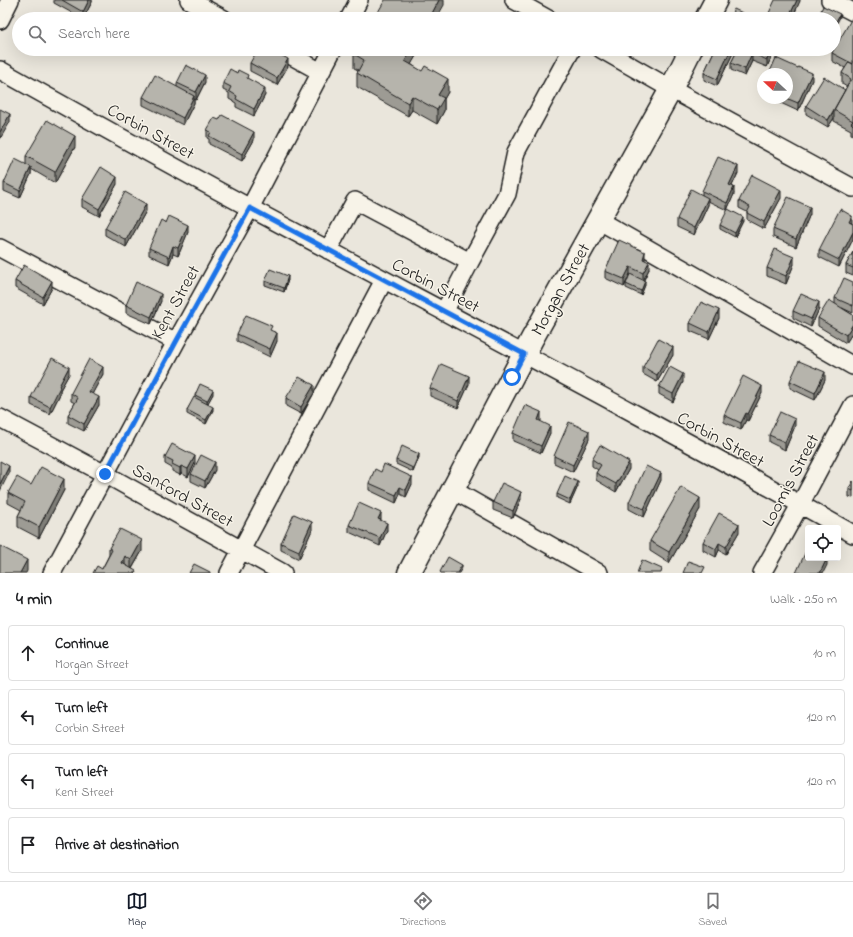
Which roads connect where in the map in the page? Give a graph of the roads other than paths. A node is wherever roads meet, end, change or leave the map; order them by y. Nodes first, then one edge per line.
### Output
1 (10, 0) edge
2 (189, 0) edge
3 (359, 0) edge
4 (514, 0) edge
5 (716, 0) edge
6 (830, 0) edge
7 (211, 12) edge
8 (353, 12) edge
9 (535, 12) edge
10 (710, 12) edge
11 (853, 12) edge
12 (0, 20) edge
13 (291, 56) edge
14 (329, 56) edge
15 (568, 56) edge
16 (613, 56) edge
17 (688, 56) edge
18 (0, 70) edge
19 (320, 72) junction
20 (671, 89) junction
21 (853, 188) edge
22 (250, 208) junction
23 (598, 220) junction
24 (0, 248) edge
25 (328, 250) junction
26 (470, 262) junction
27 (384, 280) junction
28 (444, 312) junction
29 (176, 342) junction
30 (524, 354) junction
31 (853, 366) edge
32 (853, 405) edge
33 (0, 418) edge
34 (105, 474) junction
35 (453, 490) junction
36 (800, 505) junction
37 (853, 534) edge
38 (241, 550) junction
39 (52, 573) edge
40 (229, 573) edge
41 (283, 573) edge
42 (409, 573) edge
43 (599, 573) edge
44 (762, 573) edge

1 - 12 street
2 - 7 street
3 - 8 street
4 - 9 street
5 - 10 main road
6 - 11 street
13 - 19 street
14 - 19 street, Kent Street
15 - 26 street
16 - 20 street
17 - 20 main road, Morgan Street
18 - 22 street, Corbin Street
19 - 22 street, Kent Street
20 - 21 street
20 - 23 main road, Morgan Street
22 - 25 street, Corbin Street
22 - 29 street, Kent Street
23 - 30 main road, Morgan Street
23 - 31 street
24 - 29 street
25 - 26 street
25 - 27 street, Corbin Street
26 - 28 street
27 - 28 street, Corbin Street
27 - 38 street
28 - 30 street, Corbin Street
29 - 34 street, Kent Street
30 - 35 main road, Morgan Street
30 - 36 street, Corbin Street
32 - 36 street, Loomis Street
33 - 34 street, Sanford Street
34 - 38 street, Sanford Street
34 - 39 street, Kent Street
35 - 42 main road, Morgan Street
35 - 43 street
36 - 37 street, Corbin Street
36 - 44 street, Loomis Street
38 - 40 street
38 - 41 street, Sanford Street

